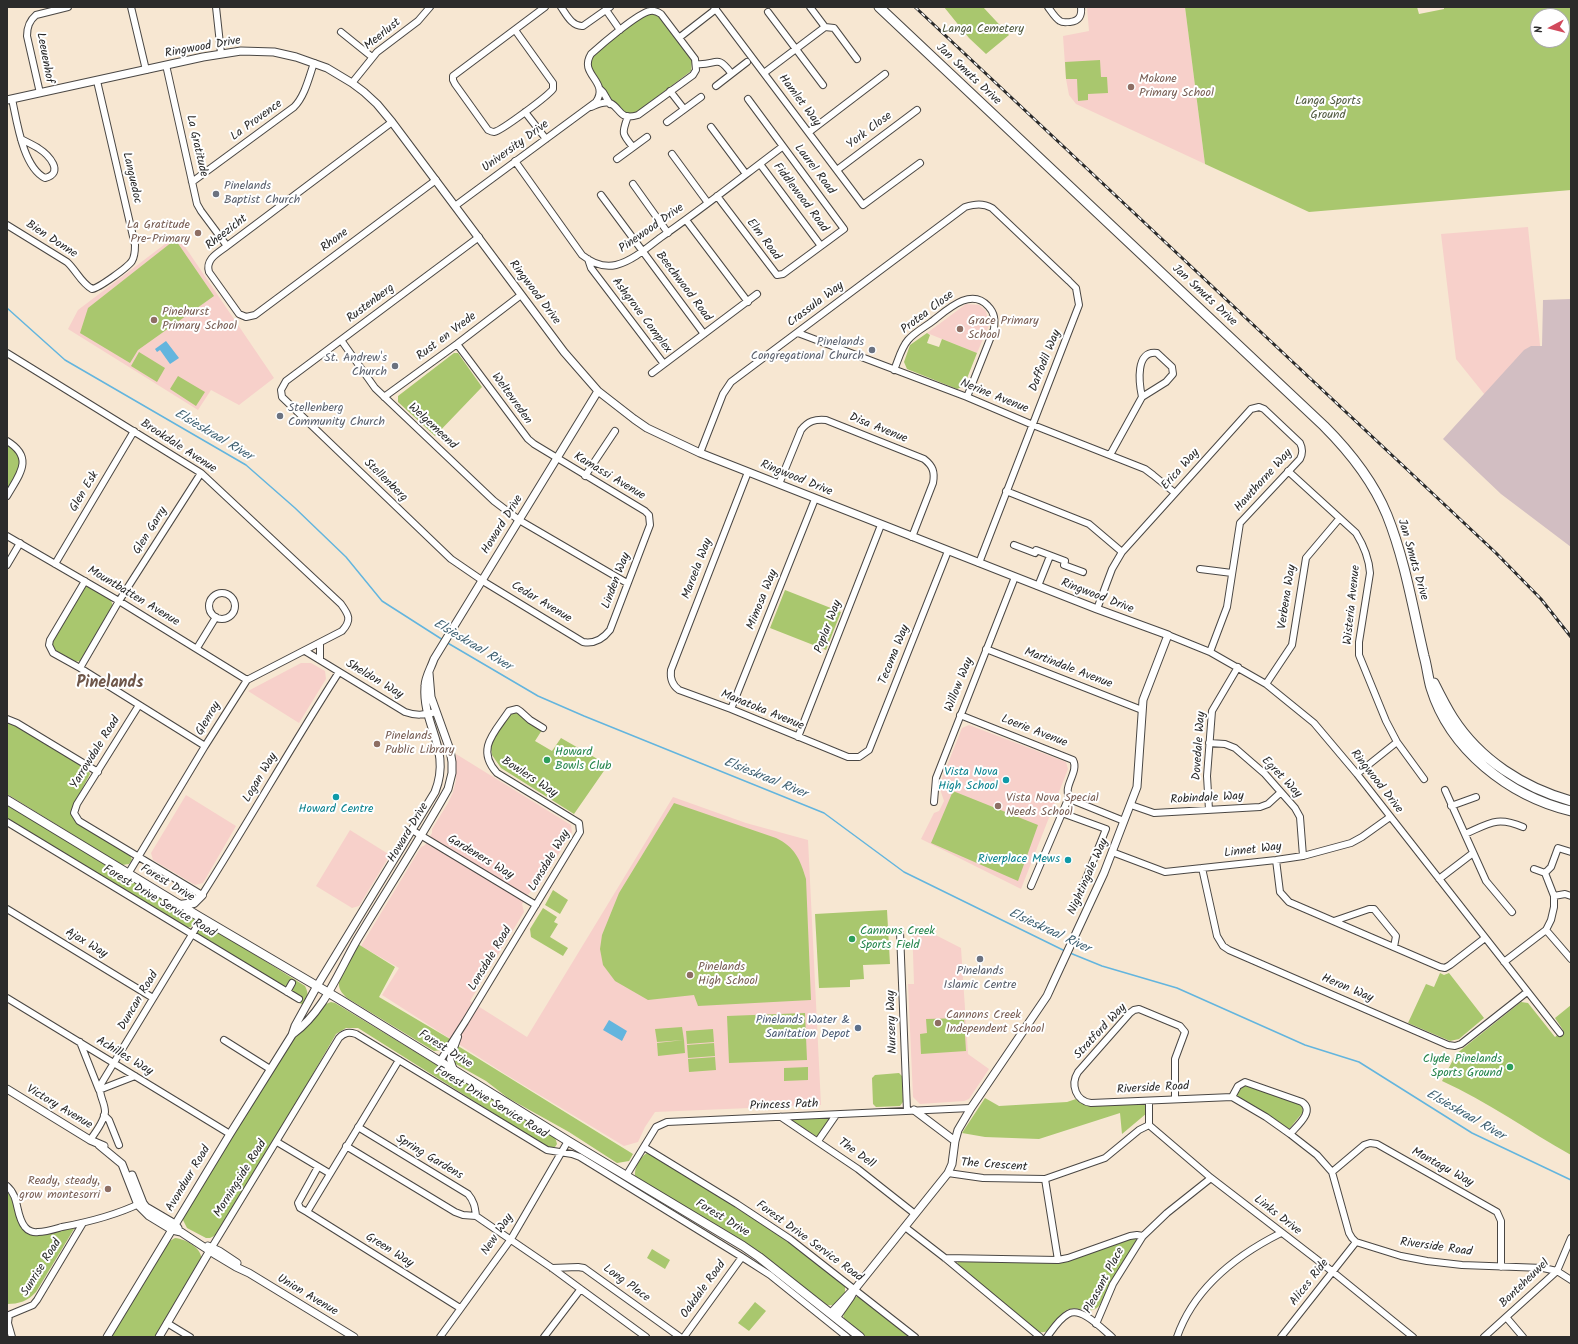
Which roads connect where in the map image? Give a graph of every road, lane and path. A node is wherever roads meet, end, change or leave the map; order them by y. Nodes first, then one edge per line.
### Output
1 (68, 7) edge
2 (131, 7) edge
3 (216, 7) edge
4 (430, 7) edge
5 (545, 7) edge
6 (561, 7) edge
7 (810, 7) edge
8 (879, 7) edge
9 (1048, 7) edge
10 (1082, 7) edge
11 (608, 8) edge
12 (715, 8) edge
13 (768, 12) dead end
14 (825, 27) junction
15 (515, 30) junction
16 (620, 30) junction
17 (341, 32) dead end
18 (680, 37) junction
19 (796, 49) junction
20 (221, 53) junction
21 (372, 57) junction
22 (857, 58) dead end
23 (747, 62) dead end
24 (314, 63) junction
25 (696, 64) junction
26 (166, 65) junction
27 (146, 70) junction
28 (731, 73) junction
29 (764, 73) junction
30 (885, 74) dead end
31 (97, 81) junction
32 (352, 83) junction
33 (823, 84) dead end
34 (716, 86) dead end
35 (600, 89) junction
36 (670, 91) junction
37 (40, 93) junction
38 (701, 97) dead end
39 (748, 99) dead end
40 (9, 100) edge
41 (610, 104) junction
42 (590, 107) junction
43 (684, 109) junction
44 (917, 110) dead end
45 (525, 112) junction
46 (628, 116) junction
47 (392, 122) junction
48 (667, 122) dead end
49 (711, 127) dead end
50 (808, 132) junction
51 (647, 137) dead end
52 (21, 139) junction
53 (546, 139) junction
54 (633, 147) junction
55 (782, 147) junction
56 (672, 154) dead end
57 (617, 159) dead end
58 (516, 161) junction
59 (920, 163) dead end
60 (760, 164) junction
61 (837, 170) junction
62 (746, 174) junction
63 (436, 180) junction
64 (192, 182) junction
65 (633, 184) dead end
66 (601, 195) dead end
67 (717, 196) junction
68 (708, 203) junction
69 (979, 204) joint
70 (455, 206) junction
71 (686, 220) junction
72 (7, 225) edge
73 (668, 233) junction
74 (479, 237) junction
75 (227, 246) junction
76 (820, 247) junction
77 (642, 251) junction
78 (588, 260) junction
79 (602, 265) junction
80 (118, 273) joint
81 (601, 282) junction
82 (758, 294) dead end
83 (521, 295) junction
84 (748, 302) junction
85 (246, 317) joint
86 (798, 333) junction
87 (704, 334) junction
88 (341, 340) junction
89 (457, 344) junction
90 (7, 354) edge
91 (664, 364) junction
92 (894, 370) junction
93 (652, 373) dead end
94 (281, 390) joint
95 (598, 390) junction
96 (1142, 396) junction
97 (384, 397) junction
98 (966, 397) junction
99 (1033, 425) junction
100 (134, 431) junction
101 (615, 431) dead end
102 (7, 441) edge
103 (1303, 449) joint
104 (700, 453) junction
105 (1110, 455) junction
106 (557, 458) junction
107 (1288, 471) junction
108 (748, 472) junction
109 (201, 473) junction
110 (585, 476) junction
111 (779, 484) junction
112 (1006, 492) junction
113 (1174, 493) junction
114 (7, 496) edge
115 (815, 498) junction
116 (649, 515) joint
117 (1339, 519) junction
118 (520, 520) junction
119 (881, 524) junction
120 (7, 536) edge
121 (912, 536) junction
122 (20, 543) junction
123 (1014, 545) dead end
124 (948, 551) junction
125 (1122, 552) junction
126 (1050, 556) junction
127 (979, 563) junction
128 (55, 564) junction
129 (7, 565) edge
130 (1200, 569) dead end
131 (1083, 572) dead end
132 (1232, 573) junction
133 (1015, 577) junction
134 (482, 580) junction
135 (85, 581) junction
136 (627, 583) junction
137 (1038, 586) junction
138 (119, 601) junction
139 (1097, 609) junction
140 (216, 617) junction
141 (1168, 635) junction
142 (320, 643) junction
143 (589, 643) joint
144 (197, 648) junction
145 (986, 649) junction
146 (305, 651) junction
147 (1210, 652) junction
148 (320, 660) junction
149 (1425, 660) junction
150 (1238, 667) junction
151 (80, 668) junction
152 (339, 672) junction
153 (429, 673) junction
154 (670, 674) joint
155 (247, 680) junction
156 (1266, 684) junction
157 (139, 705) junction
158 (731, 710) junction
159 (1142, 710) junction
160 (436, 712) junction
161 (428, 714) junction
162 (960, 715) junction
163 (7, 719) edge
164 (543, 728) dead end
165 (798, 737) junction
166 (1397, 742) junction
167 (1209, 743) junction
168 (205, 746) junction
169 (854, 758) joint
170 (98, 772) junction
171 (1357, 774) junction
172 (1424, 779) dead end
173 (1445, 790) dead end
174 (1280, 793) junction
175 (1069, 797) junction
176 (1476, 797) dead end
177 (7, 800) edge
178 (1571, 801) edge
179 (934, 802) dead end
180 (1131, 805) junction
181 (1451, 806) junction
182 (1209, 810) junction
183 (1571, 811) edge
184 (1062, 813) junction
185 (1390, 817) junction
186 (1124, 821) junction
187 (7, 822) edge
188 (581, 827) joint
189 (1523, 827) dead end
190 (412, 830) junction
191 (1465, 834) junction
192 (421, 835) junction
193 (1112, 852) junction
194 (1571, 852) edge
195 (1473, 853) junction
196 (1303, 856) junction
197 (138, 858) junction
198 (1276, 860) junction
199 (1202, 868) junction
200 (1534, 869) dead end
201 (1545, 873) junction
202 (128, 874) junction
203 (1440, 879) junction
204 (1031, 886) dead end
205 (202, 895) junction
206 (1554, 896) junction
207 (1571, 896) edge
208 (179, 905) junction
209 (536, 905) junction
210 (1075, 906) dead end
211 (7, 909) edge
212 (1512, 912) dead end
213 (202, 918) junction
214 (1334, 921) junction
215 (1546, 930) junction
216 (900, 932) dead end
217 (191, 935) junction
218 (1485, 938) junction
219 (1394, 947) junction
220 (1570, 956) edge
221 (1504, 962) junction
222 (292, 983) dead end
223 (317, 986) junction
224 (287, 992) junction
225 (1527, 992) junction
226 (328, 993) junction
227 (7, 998) edge
228 (153, 998) junction
229 (299, 999) dead end
230 (464, 1025) junction
231 (344, 1033) joint
232 (1560, 1033) dead end
233 (292, 1035) junction
234 (224, 1040) dead end
235 (80, 1042) junction
236 (399, 1060) junction
237 (440, 1061) junction
238 (114, 1064) junction
239 (270, 1069) junction
240 (454, 1070) junction
241 (135, 1076) junction
242 (7, 1089) edge
243 (99, 1090) junction
244 (1077, 1096) joint
245 (1232, 1097) junction
246 (1175, 1099) junction
247 (1150, 1101) junction
248 (971, 1108) junction
249 (911, 1110) junction
250 (104, 1115) junction
251 (836, 1115) junction
252 (780, 1116) junction
253 (1149, 1125) junction
254 (358, 1127) junction
255 (230, 1134) junction
256 (1290, 1134) junction
257 (90, 1140) junction
258 (568, 1141) junction
259 (818, 1141) junction
260 (954, 1141) junction
261 (277, 1142) junction
262 (119, 1144) dead end
263 (346, 1146) junction
264 (644, 1147) junction
265 (561, 1153) junction
266 (318, 1167) junction
267 (1332, 1172) junction
268 (329, 1173) junction
269 (948, 1173) junction
270 (626, 1176) junction
271 (1211, 1178) junction
272 (1045, 1179) junction
273 (7, 1186) edge
274 (140, 1204) junction
275 (307, 1212) junction
276 (915, 1214) junction
277 (476, 1216) junction
278 (83, 1223) junction
279 (174, 1227) junction
280 (905, 1227) junction
281 (1281, 1233) junction
282 (1143, 1236) junction
283 (1571, 1238) edge
284 (511, 1239) junction
285 (1356, 1242) junction
286 (211, 1249) junction
287 (742, 1257) junction
288 (945, 1258) junction
289 (1058, 1260) junction
290 (1501, 1267) junction
291 (552, 1268) junction
292 (1557, 1271) junction
293 (1333, 1272) junction
294 (1571, 1280) edge
295 (855, 1289) junction
296 (580, 1290) junction
297 (460, 1308) junction
298 (834, 1316) junction
299 (1506, 1317) junction
300 (167, 1323) junction
301 (1096, 1324) junction
302 (12, 1337) edge
303 (107, 1337) edge
304 (159, 1337) edge
305 (190, 1337) edge
306 (354, 1337) edge
307 (440, 1337) edge
308 (544, 1337) edge
309 (646, 1337) edge
310 (680, 1337) edge
311 (684, 1337) edge
312 (847, 1337) edge
313 (859, 1337) edge
314 (915, 1337) edge
315 (1040, 1337) edge
316 (1047, 1337) edge
317 (1112, 1337) edge
318 (1177, 1337) edge
319 (1281, 1337) edge
320 (1413, 1337) edge
321 (1484, 1337) edge
322 (1523, 1337) edge

1 - 37 street, Leeuenhof
2 - 27 street
3 - 20 street
4 - 21 street, Meerlust
5 - 15 street
6 - 11 street
7 - 14 street
8 - 149 main road, Jan Smuts Drive
9 - 10 street
11 - 16 street
12 - 18 street
12 - 29 street, Hamlet Way
13 - 19 street
14 - 19 street
14 - 22 street
15 - 45 street
15 - 45 street
16 - 18 street
16 - 35 street
17 - 21 street
18 - 25 street
19 - 29 street
19 - 33 street
20 - 24 street, Ringwood Drive
20 - 26 street, Ringwood Drive
21 - 32 street, Meerlust
23 - 28 street
24 - 32 street, Ringwood Drive
24 - 64 street, La Provence
25 - 28 street
25 - 36 street
26 - 27 street, Ringwood Drive
26 - 64 street, La Gratitude
27 - 31 street, Ringwood Drive
28 - 34 street
29 - 50 street, Hamlet Way
30 - 50 street
31 - 37 street, Ringwood Drive
31 - 80 street, Languedoc
32 - 47 street, Ringwood Drive
35 - 41 street
35 - 42 street, University Drive
36 - 43 street
36 - 46 street
37 - 40 street, Ringwood Drive
38 - 43 street
39 - 55 street, Laurel Road
40 - 52 street
41 - 42 street, University Drive
41 - 46 street
42 - 53 street, University Drive
43 - 48 street
44 - 61 street, York Close
45 - 53 street
46 - 54 street
47 - 63 street, Ringwood Drive
47 - 75 street, Rheezicht
49 - 62 street
50 - 61 street, Hamlet Way
51 - 54 street
52 - 52 street
53 - 58 street, University Drive
54 - 57 street
55 - 60 street, Pinewood Drive
55 - 76 street, Laurel Road
56 - 68 street
58 - 70 street, University Drive
58 - 78 street, Pinewood Drive
59 - 61 street, Hamlet Way
60 - 62 street, Pinewood Drive
60 - 76 street, Fiddlewood Road
62 - 67 street, Pinewood Drive
63 - 70 street, Ringwood Drive
63 - 85 street, Rhone
64 - 75 street, La Gratitude
65 - 73 street
66 - 77 street, Beechwood Road
67 - 68 street, Pinewood Drive
67 - 76 street, Elm Road
68 - 71 street, Pinewood Drive
69 - 86 street, Crassula Way
69 - 99 street, Daffodil Way
70 - 74 street, Ringwood Drive
71 - 73 street, Pinewood Drive
71 - 84 street
72 - 80 street, Bien Donne
73 - 77 street, Pinewood Drive
74 - 83 street, Ringwood Drive
74 - 88 street, Rustenberg
75 - 85 street, Rheezicht
77 - 79 street, Pinewood Drive
77 - 87 street, Beechwood Road
78 - 79 street, Pinewood Drive
78 - 81 street, Ashgrove Complex
79 - 81 street, Ashgrove Complex
81 - 91 street, Ashgrove Complex
82 - 84 street
83 - 89 street, Rust en Vrede
83 - 95 street, Ringwood Drive
84 - 87 street
86 - 92 street, Nerine Avenue
86 - 104 street, Crassula Way
87 - 91 street
88 - 94 street, Rustenberg
88 - 97 street, Welgemeend
89 - 97 street, Rust en Vrede
89 - 106 street, Weltevreden
90 - 100 street, Brookdale Avenue
91 - 93 street
92 - 98 street, Nerine Avenue
92 - 98 street, Protea Close
94 - 134 street, Stellenberg
95 - 104 street, Ringwood Drive
95 - 106 street, Howard Drive
96 - 96 street
96 - 105 street
97 - 118 street, Welgemeend
98 - 99 street, Nerine Avenue
99 - 105 street, Nerine Avenue
99 - 112 street, Daffodil Way
100 - 109 street, Brookdale Avenue
100 - 128 street, Glen Esk
101 - 110 street
102 - 114 street
103 - 107 street, Hawthorne Way
103 - 113 street, Erica Way
104 - 108 street, Ringwood Drive
105 - 113 street, Nerine Avenue
106 - 110 street, Kamassi Avenue
106 - 118 street, Howard Drive
107 - 117 street, Wisteria Avenue
107 - 132 street, Hawthorne Way
108 - 111 street, Ringwood Drive
108 - 154 street, Maroela Way
109 - 138 street, Glen Garry
109 - 142 street, Brookdale Avenue
110 - 116 street, Kamassi Avenue
111 - 115 street, Ringwood Drive
111 - 121 street, Disa Avenue
112 - 125 street
112 - 127 street, Daffodil Way
113 - 125 street, Erica Way
115 - 119 street, Ringwood Drive
115 - 158 street, Mimosa Way
116 - 136 street, Linden Way
117 - 156 street, Verbena Way
117 - 166 street, Wisteria Avenue
118 - 134 street, Howard Drive
118 - 136 street, Welgemeend
119 - 121 street, Ringwood Drive
119 - 165 street, Poplar Way
120 - 122 street, Mountbatten Avenue
121 - 124 street, Ringwood Drive
122 - 128 street, Mountbatten Avenue
122 - 129 street
123 - 126 street
124 - 127 street, Ringwood Drive
124 - 169 street, Tecoma Way
125 - 139 street, Erica Way
126 - 131 street
126 - 137 street
127 - 133 street, Ringwood Drive
128 - 135 street, Mountbatten Avenue
130 - 132 street
132 - 147 street, Hawthorne Way
133 - 137 street, Ringwood Drive
133 - 145 street, Willow Way
134 - 143 street, Cedar Avenue
134 - 153 street, Howard Drive
135 - 138 street, Mountbatten Avenue
135 - 151 street
136 - 143 street, Linden Way
137 - 139 street, Ringwood Drive
138 - 144 street, Mountbatten Avenue
138 - 151 street, Glen Garry
139 - 141 street, Ringwood Drive
140 - 140 street
140 - 144 street
141 - 147 street, Ringwood Drive
141 - 159 street, Nightingale Way
142 - 146 street
142 - 148 street
144 - 155 street, Mountbatten Avenue
145 - 159 street, Martindale Avenue
145 - 162 street, Willow Way
146 - 148 street, Sheldon Way
146 - 155 street
147 - 150 street, Ringwood Drive
148 - 152 street, Sheldon Way
149 - 178 main road, Jan Smuts Drive
149 - 183 main road, Jan Smuts Drive
150 - 156 street, Ringwood Drive
150 - 167 street, Dovedale Way
151 - 157 street
152 - 161 street, Sheldon Way
152 - 205 street, Logan Way
153 - 160 street, Howard Drive
153 - 161 street, Howard Drive
154 - 158 street, Manatoka Avenue
155 - 168 street, Glenroy
156 - 171 street, Ringwood Drive
157 - 168 street
157 - 170 street, Yarrowdale Road
158 - 165 street, Manatoka Avenue
159 - 180 street, Nightingale Way
160 - 161 street, Sheldon Way
160 - 192 street, Howard Drive
161 - 190 street, Howard Drive
162 - 175 street, Loerie Avenue
162 - 179 street, Willow Way
163 - 170 street
164 - 188 street, Bowlers Way
165 - 169 street, Manatoka Avenue
166 - 171 street
166 - 172 street, Wisteria Avenue
167 - 174 street, Egret Way
167 - 182 street, Dovedale Way
168 - 197 street, Glenroy
170 - 197 street, Yarrowdale Road
171 - 185 street, Ringwood Drive
173 - 181 street
174 - 182 street, Robindale Way
174 - 196 street, Egret Way
175 - 184 street
175 - 186 street
176 - 181 street
177 - 202 main road, Forest Drive
180 - 182 street, Robindale Way
180 - 186 street, Nightingale Way
181 - 191 street
184 - 204 street
184 - 210 street
185 - 196 street, Linnet Way
185 - 203 street, Ringwood Drive
186 - 193 street, Nightingale Way
187 - 217 street, Forest Drive Service Road
188 - 209 street, Lonsdale Way
189 - 191 street
190 - 192 street, Gardeners Way
190 - 223 street, Howard Drive
191 - 195 street
192 - 209 street, Gardeners Way
192 - 226 street, Howard Drive
193 - 199 street, Linnet Way
193 - 248 street, Nightingale Way
194 - 201 street
195 - 203 street
195 - 212 street
196 - 198 street, Linnet Way
197 - 202 street, Glenroy
197 - 205 street
198 - 199 street, Linnet Way
198 - 214 street
199 - 225 street, Heron Way
200 - 201 street
201 - 206 street
202 - 208 main road, Forest Drive
203 - 218 street, Ringwood Drive
205 - 208 main road
206 - 207 street
206 - 215 street
208 - 213 main road, Forest Drive
209 - 230 street, Lonsdale Road
211 - 228 street, Ajax Way
213 - 217 street, Duncan Road
213 - 223 main road, Forest Drive
214 - 219 street
214 - 219 street
215 - 220 street
215 - 221 street
216 - 249 street, Nursery Way
217 - 224 street, Forest Drive Service Road
217 - 228 street, Duncan Road
218 - 219 street
218 - 221 street, Ringwood Drive
221 - 225 street, Ringwood Drive
222 - 224 street
223 - 226 main road, Forest Drive
223 - 233 street, Avonduur Road
224 - 229 street, Forest Drive Service Road
225 - 232 street, Ringwood Drive
226 - 233 street, Avonduur Road
226 - 237 main road, Forest Drive
227 - 235 street, Achilles Way
228 - 238 street, Duncan Road
230 - 237 street, Lonsdale Road
230 - 240 street, Lonsdale Road
231 - 236 street, Forest Drive Service Road
231 - 261 street, Morningside Road
233 - 239 street, Avonduur Road
234 - 239 street
235 - 238 street, Achilles Way
235 - 243 street
236 - 254 street
236 - 265 street, Forest Drive Service Road
237 - 240 main road, Forest Drive
238 - 241 street, Achilles Way
238 - 243 street, Duncan Road
239 - 255 street, Avonduur Road
240 - 258 main road, Forest Drive
241 - 243 street
241 - 255 street, Achilles Way
242 - 257 street, Victory Avenue
243 - 250 street
244 - 246 street, Stratford Way
244 - 247 street, Riverside Road
245 - 246 street, Riverside Road
245 - 256 street
245 - 256 street
246 - 247 street, Riverside Road
247 - 253 street
248 - 249 street, Princess Path
248 - 260 street, Nightingale Way
249 - 251 street, Princess Path
249 - 260 street
250 - 257 street
250 - 262 street
251 - 252 street, Princess Path
251 - 259 street
252 - 259 street, The Dell
252 - 264 street, Princess Path
253 - 271 street, Links Drive
253 - 272 street, The Crescent
254 - 263 street
254 - 277 street, Spring Gardens
255 - 279 street, Avonduur Road
256 - 267 street
257 - 274 street, Victory Avenue
258 - 265 street, New Way
258 - 270 main road, Forest Drive
259 - 276 street, The Dell
260 - 269 street, Nightingale Way
261 - 266 street
261 - 286 street, Morningside Road
263 - 268 street
263 - 277 street
264 - 270 street, Princess Path
264 - 295 street, Forest Drive Service Road
265 - 284 street, New Way
265 - 287 street, Forest Drive Service Road
266 - 268 street
266 - 275 street
267 - 285 street
267 - 290 street, Montagu Way
268 - 275 street
269 - 272 street, The Crescent
269 - 276 street, The Crescent
270 - 298 main road, Forest Drive
271 - 281 street, Links Drive
271 - 282 street, Pleasant Place
272 - 289 street
273 - 278 street
274 - 278 street
274 - 279 street, Victory Avenue
275 - 297 street, Green Way
276 - 280 street, The Crescent
277 - 284 street
278 - 302 street, Sunrise Road
279 - 286 street, Union Avenue
279 - 303 street, Avonduur Road
280 - 288 street
280 - 295 street, The Crescent
281 - 293 street, Links Drive
281 - 318 street
282 - 289 street, Pleasant Place
282 - 301 street, Pleasant Place
283 - 292 street, Bonteheuwel
284 - 291 street
284 - 297 street, New Way
285 - 290 street, Riverside Road
285 - 293 street, Alices Ride
286 - 300 street, Morningside Road
286 - 306 street, Union Avenue
287 - 311 street, Oakdale Road
287 - 312 street, Forest Drive Service Road
288 - 289 street, Pleasant Place
288 - 315 street
290 - 292 street, Riverside Road
291 - 296 street
291 - 310 street, Long Place
292 - 294 street, Riverside Road
292 - 299 street, Bonteheuwel
293 - 319 street, Alices Ride
293 - 320 street, Links Drive
295 - 298 street, The Crescent
295 - 314 street, Forest Drive Service Road
296 - 308 street
296 - 309 street
297 - 307 street, New Way
298 - 313 main road, Forest Drive
299 - 321 street, Bonteheuwel
299 - 322 street
300 - 304 street, Morningside Road
300 - 305 street
301 - 316 street, Pleasant Place
301 - 317 street

